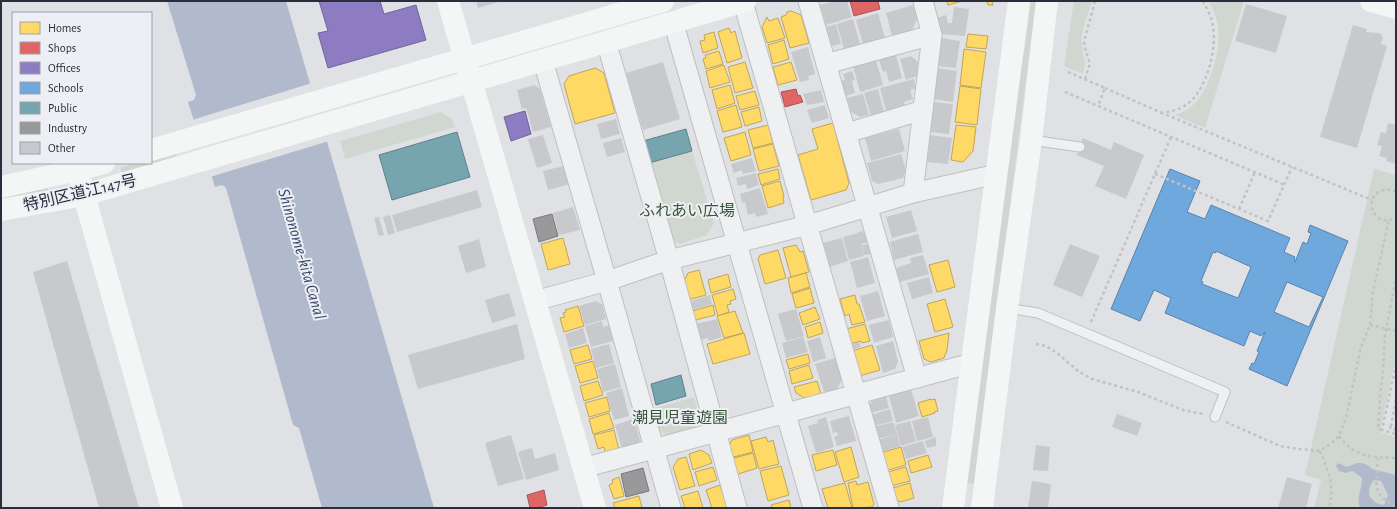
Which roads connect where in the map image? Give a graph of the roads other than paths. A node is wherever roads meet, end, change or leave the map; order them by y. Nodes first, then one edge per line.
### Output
1 (448, 1) edge
2 (663, 1) edge
3 (743, 1) edge
4 (808, 1) edge
5 (923, 1) edge
6 (1019, 1) edge
7 (1047, 1) edge
8 (1371, 1) edge
9 (1396, 8) edge
10 (674, 21) junction
11 (932, 35) junction
12 (606, 41) junction
13 (464, 59) junction
14 (543, 61) junction
15 (826, 64) junction
16 (470, 82) junction
17 (923, 110) junction
18 (847, 133) junction
19 (1031, 140) junction
20 (1080, 147) dead end
21 (152, 150) edge
22 (100, 164) edge
23 (78, 170) junction
24 (997, 174) junction
25 (1, 187) edge
26 (913, 192) junction
27 (84, 195) junction
28 (868, 206) junction
29 (1, 210) edge
30 (808, 225) junction
31 (738, 243) junction
32 (669, 260) junction
33 (607, 281) junction
34 (535, 301) junction
35 (1007, 308) junction
36 (972, 364) junction
37 (917, 378) junction
38 (856, 395) junction
39 (786, 414) junction
40 (1215, 417) road end
41 (716, 433) junction
42 (654, 449) junction
43 (584, 468) junction
44 (172, 508) edge
45 (595, 508) edge
46 (671, 508) edge
47 (737, 508) edge
48 (813, 508) edge
49 (889, 508) edge
50 (953, 508) edge
51 (982, 508) edge

1 - 13 street
2 - 13 street
3 - 10 street, 特別区道江147号
3 - 30 street
4 - 15 street
5 - 11 street
6 - 24 street
7 - 19 street
8 - 9 street
10 - 12 street, 特別区道江147号
10 - 31 street
11 - 15 street
11 - 17 street
12 - 14 street, 特別区道江147号
12 - 32 street
13 - 16 street
13 - 21 street
14 - 16 street, 特別区道江147号
14 - 33 street
15 - 18 street
16 - 27 street, 特別区道江147号
16 - 34 street
17 - 18 street
17 - 26 street
18 - 28 street
19 - 20 lane
19 - 35 street
22 - 23 street, 特別区道江147号
23 - 25 street, 特別区道江147号
23 - 27 street
24 - 26 street
24 - 36 street
26 - 28 street
27 - 29 street, 特別区道江147号
27 - 44 street
28 - 30 street
28 - 37 street
30 - 31 street
30 - 38 street
31 - 32 street
31 - 39 street
32 - 33 street
32 - 41 street
33 - 34 street
33 - 42 street
34 - 43 street
35 - 40 lane
35 - 51 street
36 - 37 street
36 - 50 street
37 - 38 street
38 - 39 street
38 - 49 street
39 - 41 street
39 - 48 street
41 - 42 street
41 - 47 street
42 - 43 street
42 - 46 street
43 - 45 street

